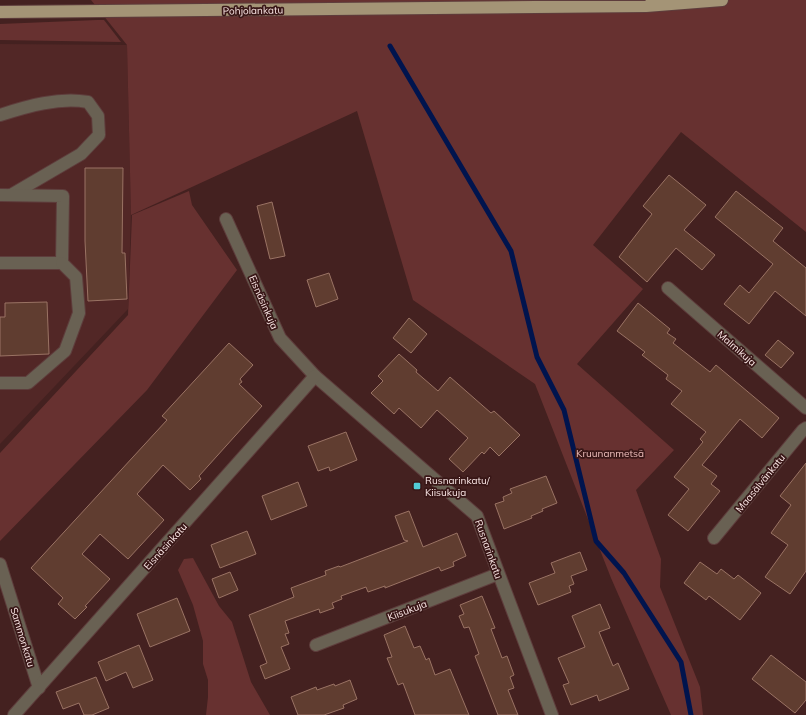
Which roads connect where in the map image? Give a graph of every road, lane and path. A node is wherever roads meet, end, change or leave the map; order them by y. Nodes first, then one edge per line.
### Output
1 (722, 0) edge
2 (0, 12) edge
3 (0, 115) edge
4 (5, 195) edge
5 (226, 219) dead end
6 (0, 262) edge
7 (62, 262) junction
8 (668, 288) dead end
9 (315, 376) junction
10 (0, 383) edge
11 (806, 408) edge
12 (806, 428) edge
13 (714, 538) dead end
14 (0, 564) edge
15 (498, 574) junction
16 (316, 645) dead end
17 (39, 688) junction
18 (14, 715) edge
19 (552, 715) edge

1 - 2 main road, Pohjolankatu
3 - 4 street
4 - 7 street
5 - 9 street, Eisnäsinkuja
6 - 7 street
7 - 10 street
8 - 11 street, Malmikuja
9 - 15 street, Rusnarinkatu
9 - 17 street, Eisnäsinkatu
12 - 13 street, Maasälvänkatu
14 - 17 street, Sammonkatu
15 - 16 street, Kiisukuja
15 - 19 street, Rusnarinkatu
17 - 18 street, Eisnäsinkatu

